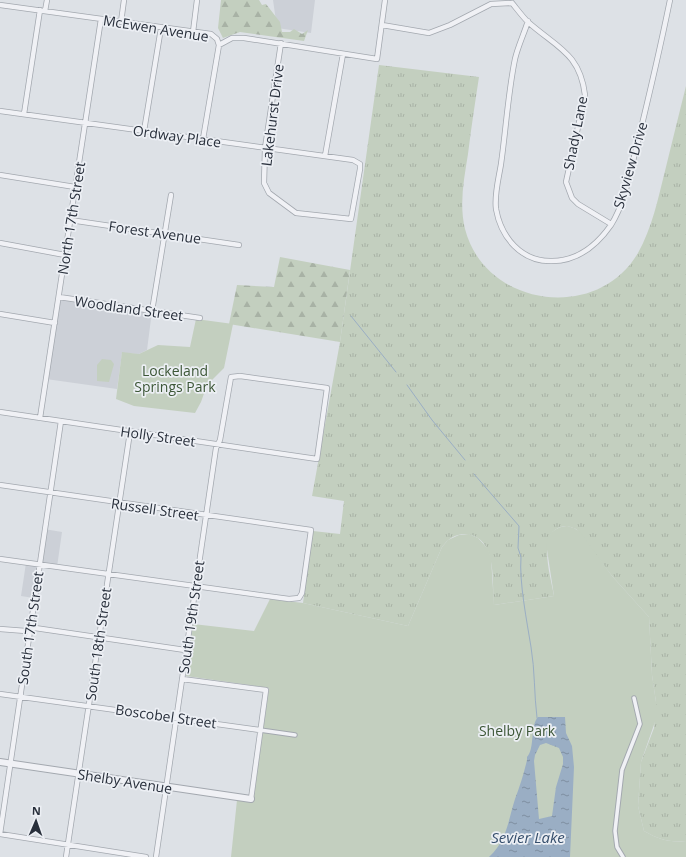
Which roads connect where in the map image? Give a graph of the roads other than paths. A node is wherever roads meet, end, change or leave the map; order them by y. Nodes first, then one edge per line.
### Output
1 (47, 0) edge
2 (124, 0) edge
3 (197, 0) edge
4 (385, 0) edge
5 (670, 0) edge
6 (512, 1) edge
7 (0, 5) edge
8 (43, 10) junction
9 (101, 19) junction
10 (528, 21) junction
11 (121, 22) junction
12 (382, 25) junction
13 (161, 28) junction
14 (193, 32) junction
15 (281, 43) junction
16 (219, 45) junction
17 (343, 54) junction
18 (0, 111) edge
19 (24, 114) junction
20 (85, 123) junction
21 (144, 131) junction
22 (203, 139) junction
23 (265, 148) junction
24 (325, 156) junction
25 (353, 160) joint
26 (0, 174) edge
27 (75, 187) junction
28 (171, 195) dead end
29 (70, 220) junction
30 (611, 224) junction
31 (165, 234) junction
32 (0, 243) edge
33 (239, 245) dead end
34 (65, 254) junction
35 (59, 297) junction
36 (152, 311) junction
37 (0, 314) edge
38 (200, 318) dead end
39 (55, 323) junction
40 (0, 412) edge
41 (40, 418) junction
42 (60, 421) junction
43 (130, 432) junction
44 (218, 444) junction
45 (317, 459) joint
46 (0, 485) edge
47 (50, 493) junction
48 (119, 504) junction
49 (206, 516) junction
50 (0, 559) edge
51 (39, 565) junction
52 (108, 575) junction
53 (195, 587) junction
54 (0, 629) edge
55 (30, 629) junction
56 (98, 637) junction
57 (186, 650) junction
58 (182, 679) junction
59 (0, 694) edge
60 (21, 696) junction
61 (634, 698) dead end
62 (89, 705) junction
63 (176, 718) junction
64 (260, 730) junction
65 (295, 735) dead end
66 (0, 762) edge
67 (11, 764) junction
68 (79, 774) junction
69 (166, 787) junction
70 (251, 799) joint
71 (0, 834) edge
72 (68, 845) junction
73 (66, 857) edge
74 (146, 857) edge
75 (156, 857) edge
76 (623, 857) edge

1 - 8 street
2 - 11 street
3 - 14 street
4 - 12 street
5 - 30 street, Skyview Drive
6 - 10 street, Shady Lane
6 - 12 street
7 - 8 street, McEwen Avenue
8 - 9 street, McEwen Avenue
8 - 19 street
9 - 11 street, McEwen Avenue
9 - 20 street, North 17th Street
10 - 30 street, Shady Lane
10 - 30 street, Skyview Drive
11 - 13 street, McEwen Avenue
12 - 17 street, McEwen Avenue
13 - 14 street, McEwen Avenue
13 - 21 street
14 - 16 street, McEwen Avenue
15 - 16 street, McEwen Avenue
15 - 17 street, McEwen Avenue
15 - 23 street, Lakehurst Drive
16 - 22 street
17 - 24 street
18 - 19 street, Ordway Place
19 - 20 street, Ordway Place
20 - 21 street, Ordway Place
20 - 27 street, North 17th Street
21 - 22 street, Ordway Place
22 - 23 street, Ordway Place
23 - 24 street, Ordway Place
23 - 25 street, Lakehurst Drive
24 - 25 street, Ordway Place
26 - 27 street
27 - 29 street, North 17th Street
28 - 31 street
29 - 31 street, Forest Avenue
29 - 34 street, North 17th Street
31 - 33 street, Forest Avenue
31 - 36 street
32 - 34 street
34 - 35 street, North 17th Street
35 - 36 street, Woodland Street
35 - 39 street, North 17th Street
36 - 38 street, Woodland Street
37 - 39 street
39 - 41 street, North 17th Street
40 - 41 street, Holly Street
41 - 42 street, Holly Street
42 - 43 street, Holly Street
42 - 47 street, South 17th Street
43 - 44 street, Holly Street
43 - 48 street, South 18th Street
44 - 45 street, Holly Street
44 - 45 street, South 19th Street
44 - 49 street, South 19th Street
46 - 47 street, Russell Street
47 - 48 street, Russell Street
47 - 51 street, South 17th Street
48 - 49 street, Russell Street
48 - 52 street, South 18th Street
49 - 53 street, South 19th Street
49 - 53 street, Russell Street
50 - 51 street
51 - 52 street
51 - 55 street, South 17th Street
52 - 53 street
52 - 56 street, South 18th Street
53 - 57 street, South 19th Street
54 - 55 street
55 - 56 street
55 - 60 street, South 17th Street
56 - 57 street
56 - 62 street, South 18th Street
57 - 58 street, South 19th Street
58 - 63 street, South 19th Street
58 - 64 street
59 - 60 street, Boscobel Street
60 - 62 street, Boscobel Street
60 - 67 street, South 17th Street
61 - 76 street
62 - 63 street, Boscobel Street
62 - 68 street, South 18th Street
63 - 64 street, Boscobel Street
63 - 69 street, South 19th Street
64 - 65 street
64 - 70 street
66 - 67 street, Shelby Avenue
67 - 68 street, Shelby Avenue
67 - 71 street, South 17th Street
68 - 69 street, Shelby Avenue
68 - 72 street, South 18th Street
69 - 70 street, Shelby Avenue
69 - 75 street, South 19th Street
71 - 72 street
72 - 73 street, South 18th Street
72 - 74 street

